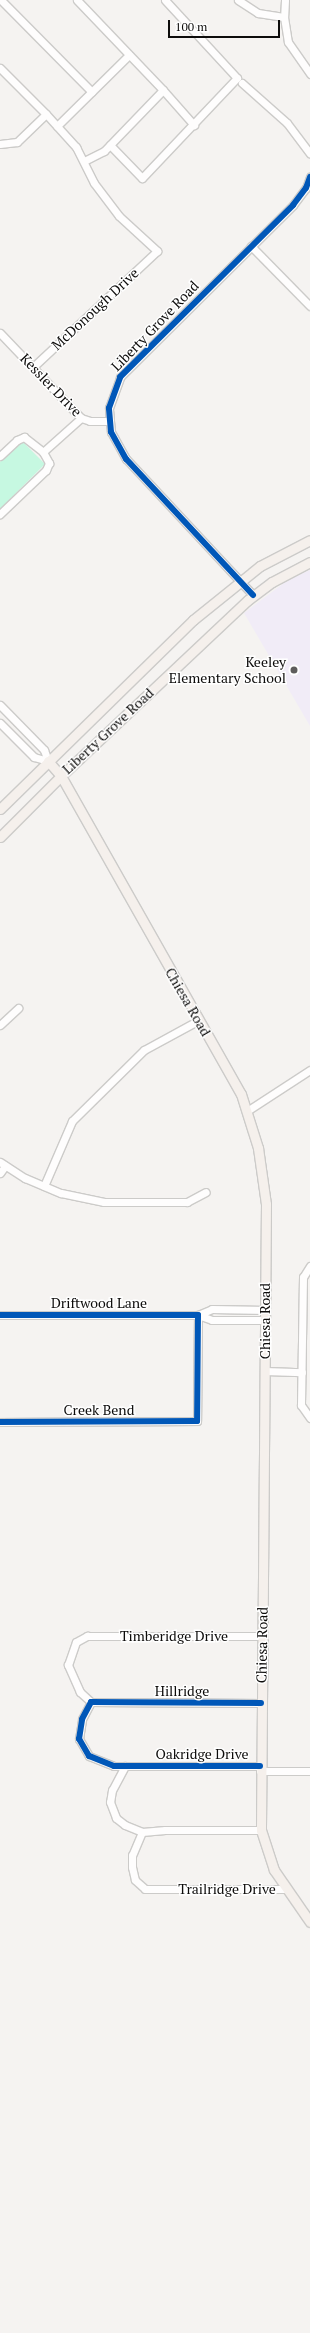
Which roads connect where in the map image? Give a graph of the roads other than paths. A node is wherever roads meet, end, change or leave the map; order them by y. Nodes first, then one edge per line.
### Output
1 (1, 0) edge
2 (77, 0) edge
3 (165, 0) edge
4 (238, 0) edge
5 (286, 0) edge
6 (284, 17) junction
7 (129, 55) junction
8 (0, 68) edge
9 (310, 74) edge
10 (240, 80) junction
11 (163, 90) junction
12 (92, 92) junction
13 (46, 114) junction
14 (194, 125) junction
15 (57, 126) junction
16 (0, 144) edge
17 (110, 145) junction
18 (310, 153) edge
19 (84, 161) junction
20 (310, 178) edge
21 (251, 246) junction
22 (310, 306) edge
23 (0, 333) edge
24 (33, 367) junction
25 (81, 418) junction
26 (109, 421) junction
27 (43, 452) junction
28 (0, 456) edge
29 (0, 514) edge
30 (310, 540) edge
31 (310, 562) edge
32 (241, 580) junction
33 (253, 595) junction
34 (0, 705) edge
35 (0, 724) edge
36 (48, 761) junction
37 (61, 776) junction
38 (0, 809) edge
39 (0, 837) edge
40 (18, 1008) dead end
41 (199, 1020) junction
42 (0, 1025) edge
43 (310, 1070) edge
44 (247, 1111) junction
45 (2, 1164) edge
46 (0, 1173) edge
47 (44, 1186) junction
48 (206, 1192) dead end
49 (310, 1266) edge
50 (266, 1310) junction
51 (0, 1315) edge
52 (198, 1315) junction
53 (265, 1320) junction
54 (265, 1371) junction
55 (302, 1372) junction
56 (310, 1418) edge
57 (0, 1422) edge
58 (262, 1636) junction
59 (91, 1702) junction
60 (261, 1703) junction
61 (125, 1766) junction
62 (260, 1769) junction
63 (310, 1771) edge
64 (262, 1830) junction
65 (142, 1832) junction
66 (286, 1889) junction
67 (310, 1922) edge

1 - 12 street
2 - 7 street
3 - 10 street
4 - 6 street
5 - 6 street
6 - 9 street
7 - 11 street
7 - 12 street
8 - 13 street
10 - 14 street
10 - 18 street
11 - 14 street
11 - 17 street
12 - 15 street
13 - 15 street
13 - 16 street
14 - 17 street
15 - 19 street
17 - 19 street
19 - 24 street, McDonough Drive
20 - 21 street, Liberty Grove Road
21 - 22 street
21 - 26 street, Liberty Grove Road
23 - 24 street, Kessler Drive
24 - 25 street, Kessler Drive
25 - 26 street, Kessler Drive
25 - 27 street
26 - 32 street, Liberty Grove Road
27 - 28 street
27 - 29 street
30 - 32 main road, Liberty Grove Road
31 - 33 main road, Liberty Grove Road
32 - 33 street, Liberty Grove Road
32 - 36 main road, Liberty Grove Road
33 - 37 main road, Liberty Grove Road
34 - 36 street
35 - 36 street
36 - 37 main road, Chiesa Road
36 - 38 main road, Liberty Grove Road
37 - 39 main road, Liberty Grove Road
37 - 41 main road, Chiesa Road
40 - 42 street
41 - 44 main road, Chiesa Road
41 - 47 street
43 - 44 street
44 - 50 main road, Chiesa Road
45 - 46 street
45 - 47 street
47 - 48 street
49 - 55 street
50 - 52 street, Driftwood Lane
50 - 53 main road, Chiesa Road
51 - 52 street, Driftwood Lane
52 - 53 street, Driftwood Lane
52 - 57 street, Creek Bend
53 - 54 main road, Chiesa Road
54 - 55 street
54 - 58 main road, Chiesa Road
55 - 56 street
58 - 59 street, Timberidge Drive
58 - 60 main road, Chiesa Road
59 - 60 street, Hillridge
59 - 61 street, Oakridge Drive
60 - 62 main road, Chiesa Road
61 - 62 street, Oakridge Drive
61 - 65 street
62 - 63 street, Oakridge Drive
62 - 64 main road, Chiesa Road
64 - 65 street
64 - 66 main road, Chiesa Road
65 - 66 street, Trailridge Drive
66 - 67 main road, Chiesa Road

